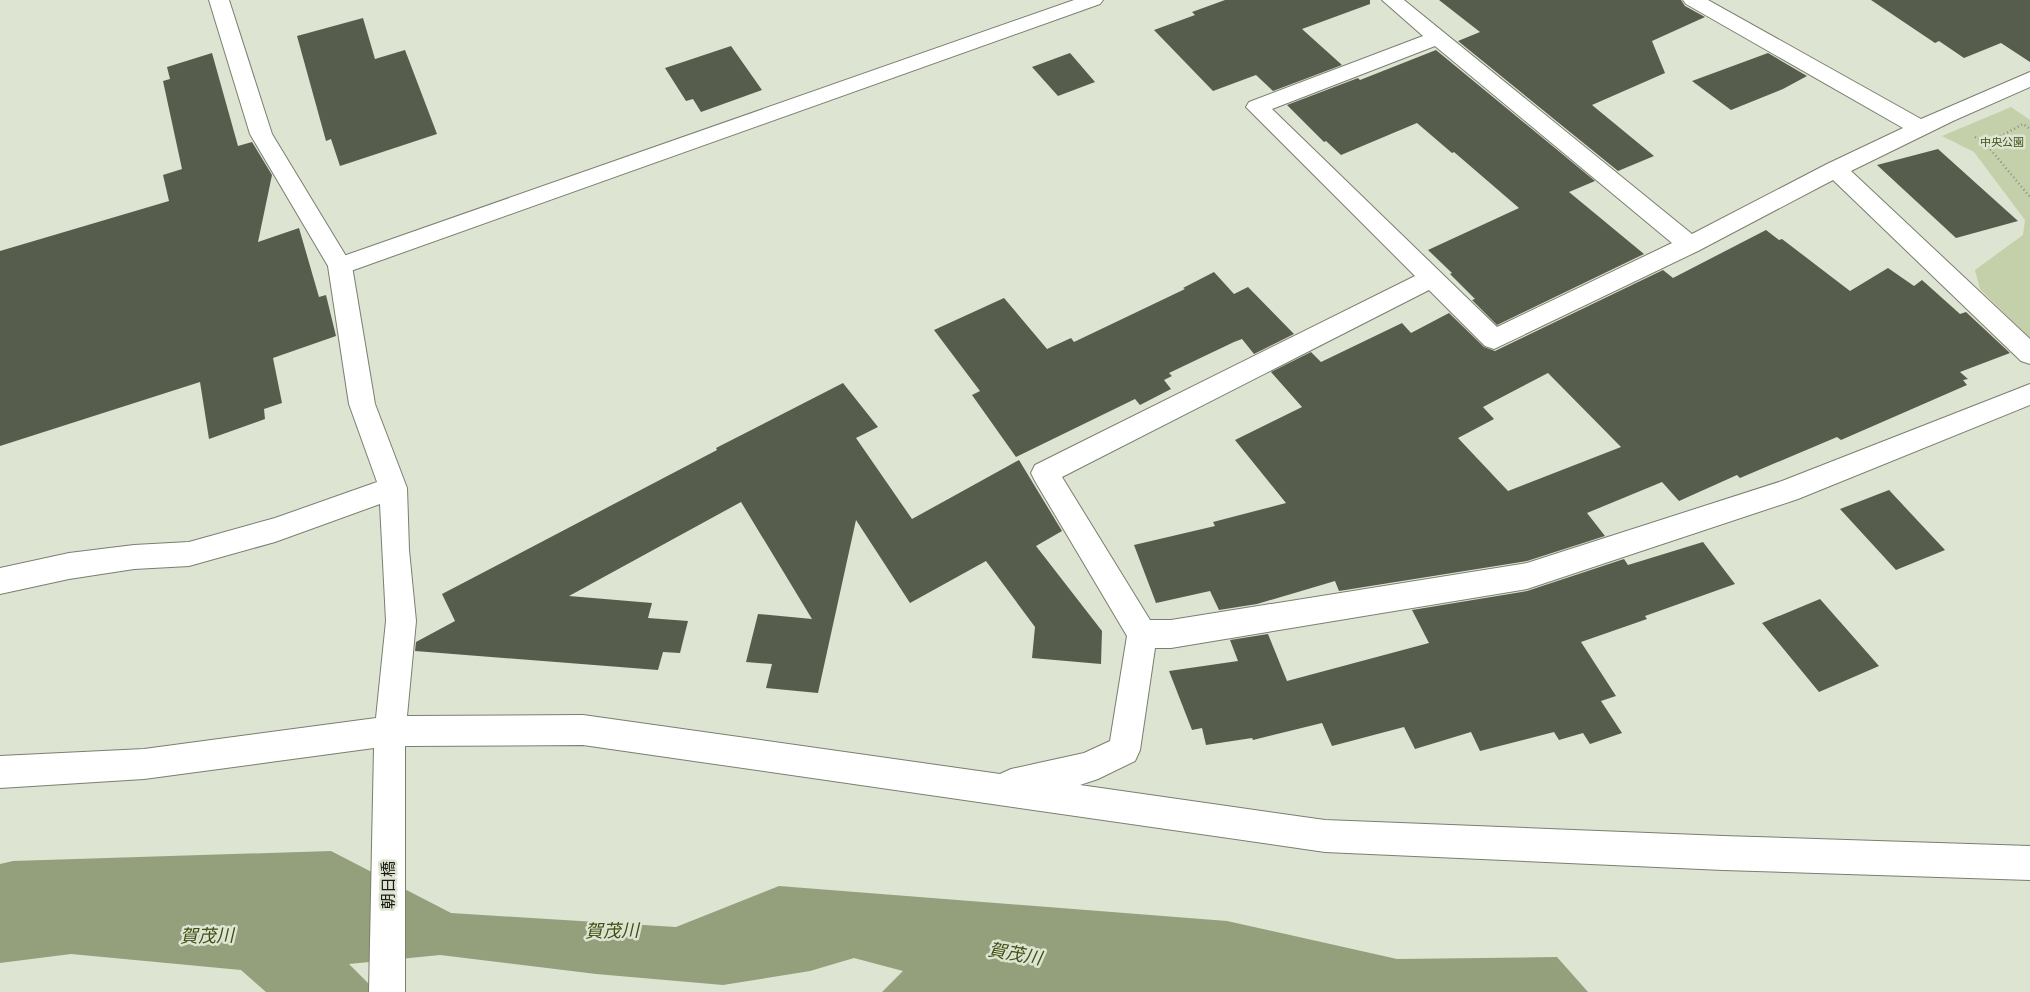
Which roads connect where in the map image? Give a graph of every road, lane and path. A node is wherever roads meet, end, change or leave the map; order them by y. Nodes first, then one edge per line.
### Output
1 (219, 0) edge
2 (1093, 0) edge
3 (1392, 0) edge
4 (1694, 0) edge
5 (1438, 37) junction
6 (2030, 79) edge
7 (1945, 116) junction
8 (1920, 128) junction
9 (2030, 130) edge
10 (1986, 144) junction
11 (1835, 169) junction
12 (2030, 197) edge
13 (1690, 245) junction
14 (340, 266) junction
15 (1432, 278) junction
16 (2030, 354) edge
17 (2030, 394) edge
18 (393, 488) junction
19 (0, 582) edge
20 (1142, 634) junction
21 (390, 731) junction
22 (0, 772) edge
23 (993, 788) junction
24 (2030, 863) edge
25 (387, 992) edge

1 - 14 street
2 - 14 street
3 - 5 street
4 - 8 street
5 - 13 street
5 - 15 street
6 - 7 street
7 - 8 street
7 - 10 path
8 - 11 street
9 - 10 path
10 - 12 path
11 - 13 street
11 - 16 street
13 - 15 street
14 - 18 street, 朝日橋
15 - 20 street
17 - 20 street
18 - 19 street
18 - 21 street, 朝日橋
20 - 23 street
21 - 22 street
21 - 23 street
21 - 25 street, 朝日橋
23 - 24 street

